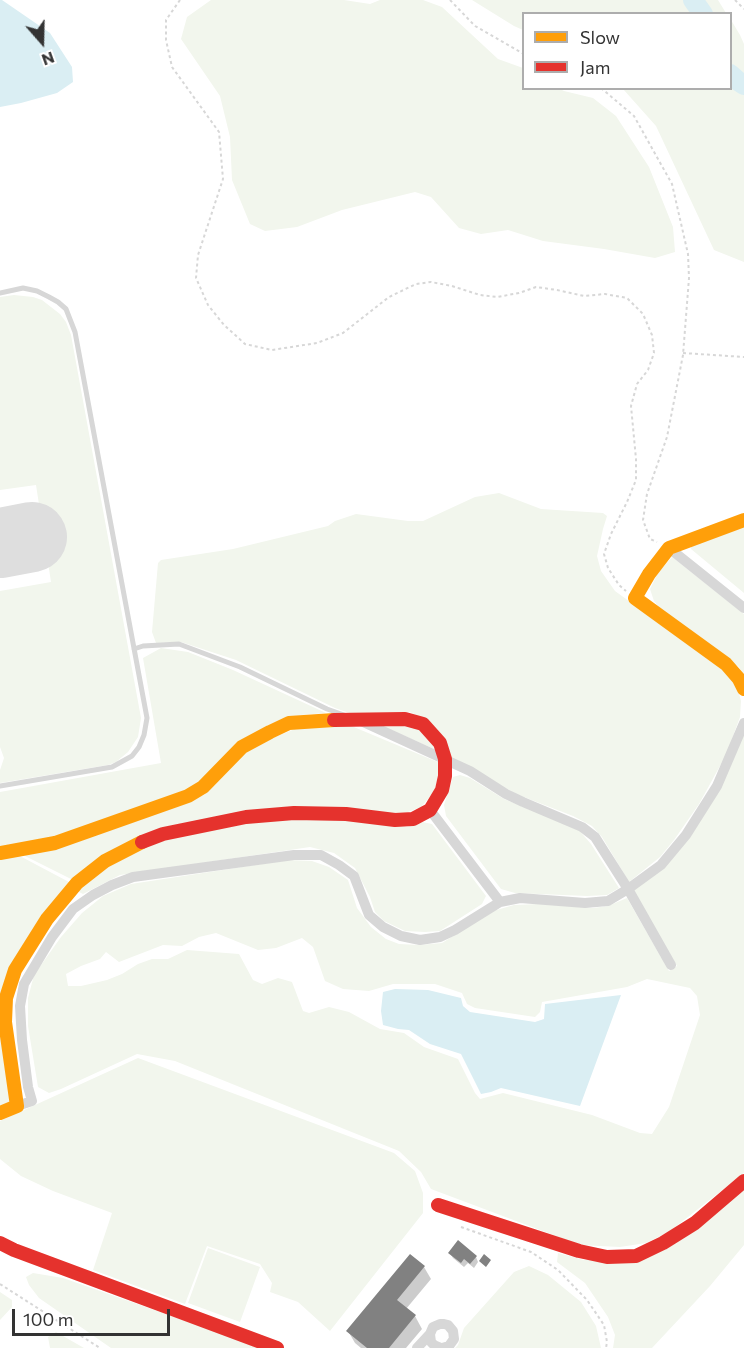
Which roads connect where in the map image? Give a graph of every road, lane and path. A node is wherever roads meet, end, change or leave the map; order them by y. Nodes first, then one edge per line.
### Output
1 (180, 0) edge
2 (450, 0) edge
3 (735, 0) edge
4 (744, 9) edge
5 (522, 53) edge
6 (603, 90) edge
7 (0, 293) edge
8 (683, 353) junction
9 (744, 357) edge
10 (744, 520) edge
11 (669, 548) junction
12 (635, 598) junction
13 (744, 608) edge
14 (134, 649) junction
15 (744, 689) edge
16 (357, 719) junction
17 (744, 723) edge
18 (445, 759) junction
19 (0, 786) edge
20 (430, 810) junction
21 (0, 853) edge
22 (628, 889) junction
23 (500, 902) junction
24 (671, 965) dead end
25 (17, 1106) junction
26 (0, 1113) edge
27 (744, 1181) edge
28 (438, 1205) dead end
29 (460, 1227) dead end
30 (0, 1243) edge
31 (0, 1284) edge
32 (430, 1334) junction
33 (100, 1348) edge
34 (277, 1348) edge
35 (417, 1348) edge
36 (441, 1348) edge
37 (606, 1348) edge

1 - 12 path
2 - 5 path
3 - 4 path
6 - 8 path
7 - 14 lane
8 - 9 path
8 - 11 path
10 - 11 street
11 - 12 street
11 - 13 street
12 - 15 street
14 - 16 lane
14 - 19 lane
16 - 18 street
16 - 18 street
16 - 21 street
17 - 22 street
18 - 20 street
18 - 22 street
20 - 23 street
20 - 25 street
22 - 23 street
22 - 24 street
23 - 25 street
25 - 26 street
27 - 28 street
29 - 37 path
30 - 34 street
31 - 33 path
32 - 35 street
32 - 36 street
32 - 36 street

